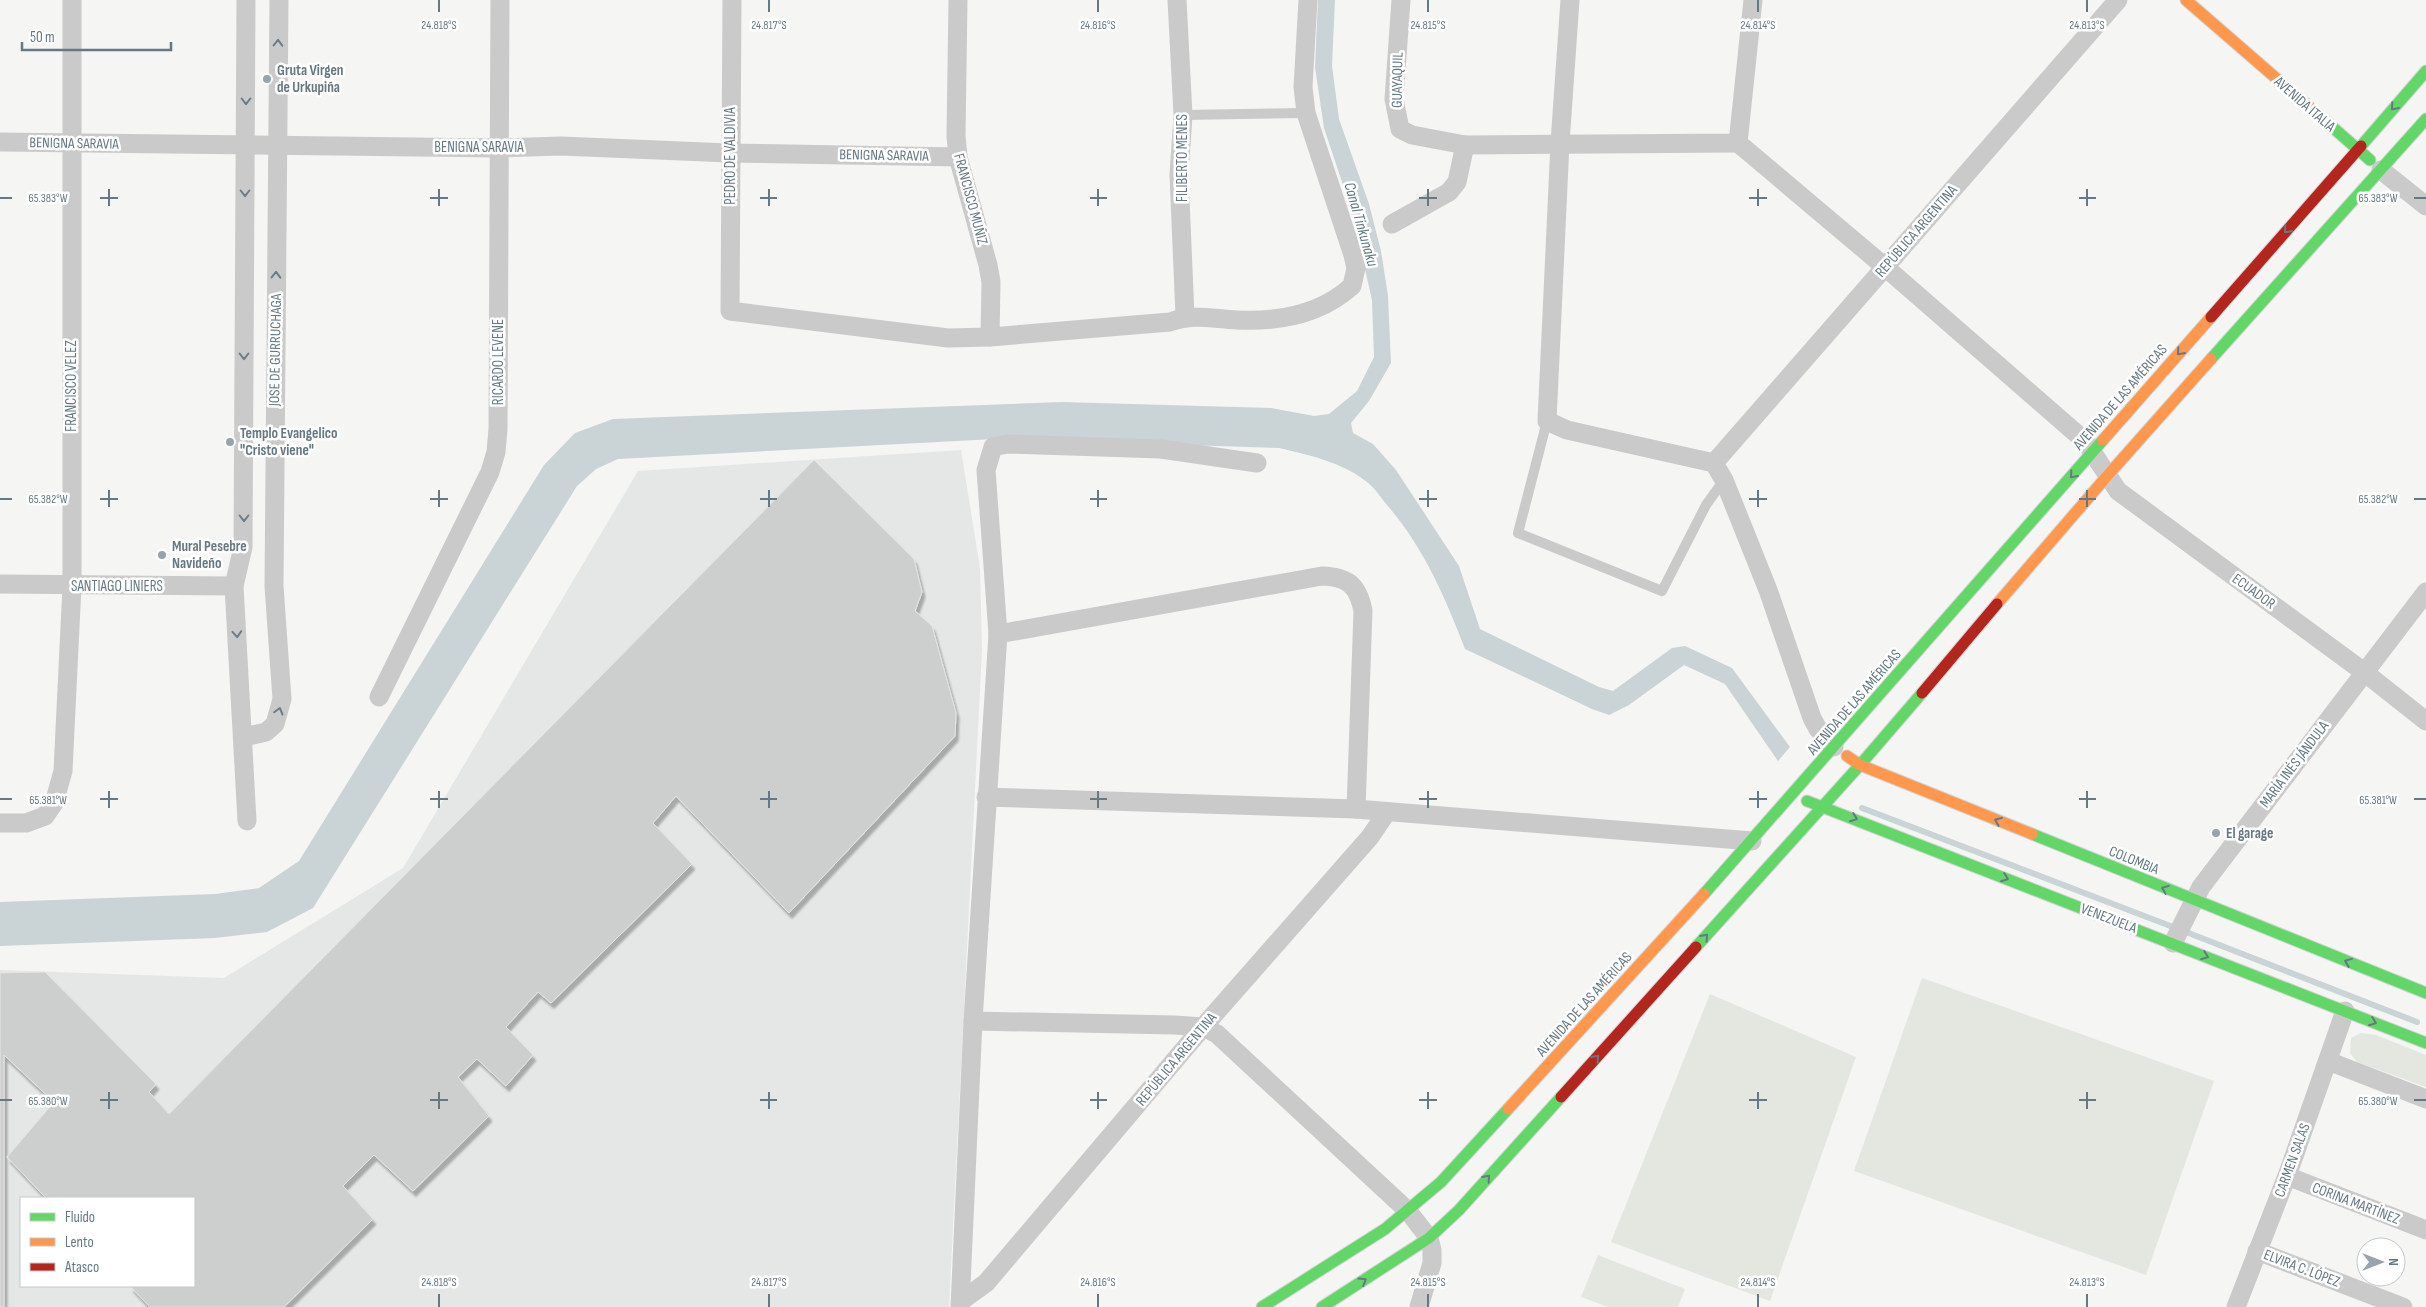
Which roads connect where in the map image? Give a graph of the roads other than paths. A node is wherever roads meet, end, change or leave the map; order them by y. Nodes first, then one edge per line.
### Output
1 (72, 0) edge
2 (246, 0) edge
3 (279, 0) edge
4 (500, 0) edge
5 (732, 0) edge
6 (958, 0) edge
7 (1176, 0) edge
8 (1308, 0) edge
9 (1401, 0) edge
10 (1570, 0) edge
11 (1752, 0) edge
12 (2118, 0) edge
13 (2186, 0) edge
14 (2426, 71) edge
15 (1306, 113) junction
16 (1183, 115) junction
17 (2426, 119) edge
18 (0, 142) edge
19 (1738, 142) junction
20 (1560, 143) junction
21 (71, 144) junction
22 (246, 145) junction
23 (277, 145) junction
24 (1465, 145) junction
25 (498, 148) junction
26 (2357, 149) junction
27 (729, 153) junction
28 (958, 157) junction
29 (2381, 170) junction
30 (2426, 206) edge
31 (1392, 224) dead end
32 (1885, 266) junction
33 (1185, 316) junction
34 (990, 337) junction
35 (1547, 421) junction
36 (2093, 452) junction
37 (1257, 463) dead end
38 (1714, 463) junction
39 (2108, 475) junction
40 (1724, 480) junction
41 (0, 584) edge
42 (72, 586) junction
43 (234, 586) junction
44 (2426, 592) edge
45 (998, 634) junction
46 (2364, 672) junction
47 (379, 697) dead end
48 (2426, 721) edge
49 (244, 737) junction
50 (1834, 747) junction
51 (1860, 765) junction
52 (1791, 796) junction
53 (986, 797) junction
54 (1823, 806) junction
55 (1356, 808) junction
56 (1387, 812) junction
57 (247, 822) dead end
58 (0, 823) edge
59 (1752, 841) junction
60 (2192, 900) junction
61 (2172, 943) junction
62 (2426, 993) edge
63 (2345, 1011) junction
64 (973, 1021) junction
65 (1202, 1027) junction
66 (2424, 1037) edge
67 (2328, 1061) junction
68 (2426, 1099) edge
69 (2287, 1176) junction
70 (1408, 1211) junction
71 (2426, 1230) edge
72 (1429, 1238) junction
73 (2257, 1251) junction
74 (960, 1304) edge
75 (1262, 1307) edge
76 (1322, 1307) edge
77 (1419, 1307) edge
78 (2236, 1307) edge
79 (2403, 1307) edge

1 - 21 street, FRANCISCO VELEZ
2 -> 22 street, JOSE DE GURRUCHAGA
23 -> 3 street, JOSE DE GURRUCHAGA
4 - 25 street, RICARDO LEVENE
5 - 27 street, PEDRO DE VALDIVIA
6 - 28 street, FRANCISCO MUÑIZ
7 - 16 street, FILIBERTO MENES
8 - 15 street
9 - 24 street, GUAYAQUIL
10 - 20 street
11 - 19 street
12 - 32 street, REPÚBLICA ARGENTINA
13 - 26 main road, AVENIDA ITALIA
14 -> 26 main road, AVENIDA DE LAS AMÉRICAS
15 - 16 lane
15 - 33 street
16 - 33 street, FILIBERTO MENES
17 - 29 main road
18 - 21 street, BENIGNA SARAVIA
19 - 20 street
19 - 32 street, ECUADOR
20 - 24 street
20 - 35 street
21 - 22 street, BENIGNA SARAVIA
21 - 42 street, FRANCISCO VELEZ
22 - 23 street, BENIGNA SARAVIA
22 -> 43 street, JOSE DE GURRUCHAGA
23 - 25 street, BENIGNA SARAVIA
49 -> 23 street, JOSE DE GURRUCHAGA
24 - 31 street
25 - 27 street, BENIGNA SARAVIA
25 - 47 street, RICARDO LEVENE
26 - 29 main road, AVENIDA ITALIA
26 -> 36 main road, AVENIDA DE LAS AMÉRICAS
27 - 28 street, BENIGNA SARAVIA
27 - 34 street, PEDRO DE VALDIVIA
28 - 34 street, FRANCISCO MUÑIZ
29 - 30 street, AVENIDA ITALIA
29 - 39 main road
32 - 36 street, ECUADOR
32 - 38 street, REPÚBLICA ARGENTINA
33 - 34 street
35 - 38 street
35 - 40 lane
36 - 39 street, ECUADOR
36 -> 50 main road, AVENIDA DE LAS AMÉRICAS
37 - 45 street
38 - 40 street
39 - 46 street, ECUADOR
39 - 51 main road
40 - 50 street
41 - 42 street, SANTIAGO LINIERS
42 - 43 street, SANTIAGO LINIERS
42 - 58 street, FRANCISCO VELEZ
43 -> 49 street, JOSE DE GURRUCHAGA
44 - 46 street, MARÍA INÉS JÁNDULA
45 - 53 street
45 - 55 street
46 - 48 street, ECUADOR
46 - 60 street, MARÍA INÉS JÁNDULA
49 - 57 street, JOSE DE GURRUCHAGA
50 - 51 main road, COLOMBIA
50 - 52 main road, AVENIDA DE LAS AMÉRICAS
51 - 54 main road
60 -> 51 main road, COLOMBIA
52 - 54 main road, VENEZUELA
52 - 59 main road, AVENIDA DE LAS AMÉRICAS
53 - 55 street
53 - 64 street
54 -> 61 main road, VENEZUELA
72 -> 54 main road
55 - 56 street
56 - 59 street
56 - 65 street, REPÚBLICA ARGENTINA
59 - 70 main road, AVENIDA DE LAS AMÉRICAS
60 - 61 street, MARÍA INÉS JÁNDULA
62 -> 60 main road, COLOMBIA
61 -> 63 main road, VENEZUELA
63 -> 66 main road, VENEZUELA
63 - 67 street, CARMEN SALAS
64 - 65 street
64 - 74 street
65 - 70 street
65 - 74 street, REPÚBLICA ARGENTINA
67 - 68 street
67 - 69 street, CARMEN SALAS
69 - 71 street, CORINA MARTÍNEZ
69 - 73 street, CARMEN SALAS
70 - 72 street
70 - 75 main road, AVENIDA DE LAS AMÉRICAS
76 -> 72 main road
72 - 77 street
73 - 78 street, CARMEN SALAS
73 - 79 street, ELVIRA C. LÓPEZ

